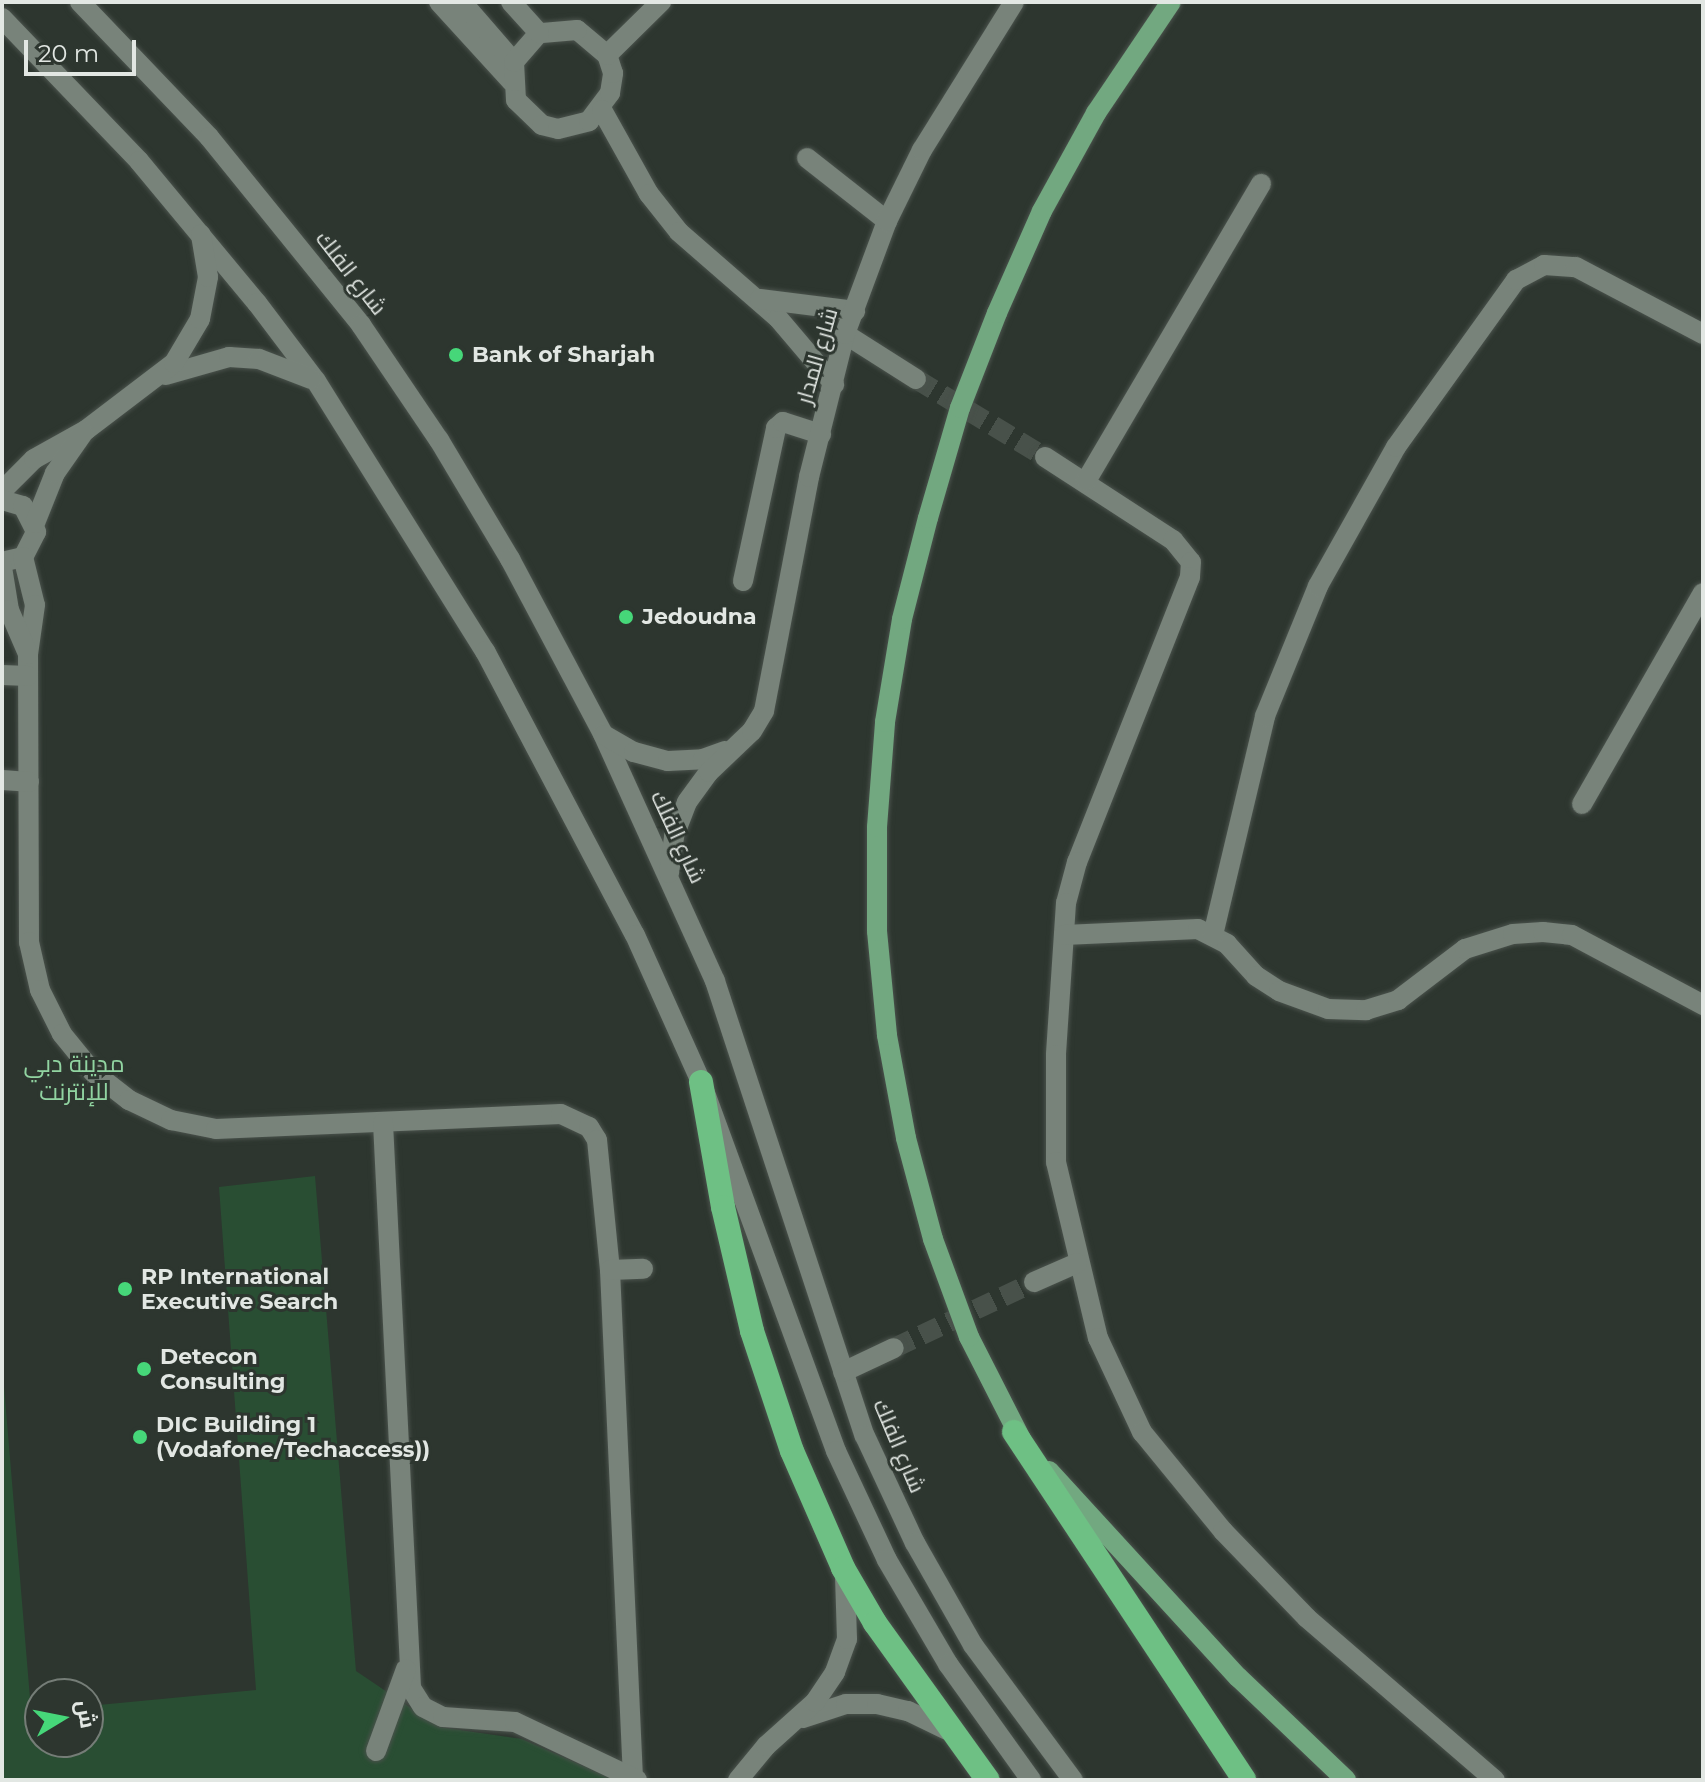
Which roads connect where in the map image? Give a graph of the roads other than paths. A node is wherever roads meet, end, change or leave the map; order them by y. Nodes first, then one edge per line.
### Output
1 (80, 2) edge
2 (439, 2) edge
3 (462, 2) edge
4 (511, 2) edge
5 (661, 2) edge
6 (1014, 2) edge
7 (1171, 2) edge
8 (2, 18) edge
9 (539, 33) junction
10 (607, 55) junction
11 (513, 72) junction
12 (602, 110) junction
13 (807, 158) dead end
14 (1261, 184) dead end
15 (887, 221) junction
16 (201, 235) junction
17 (757, 298) junction
18 (855, 311) junction
19 (845, 334) junction
20 (1703, 334) edge
21 (916, 379) tunnel mouth
22 (155, 381) junction
23 (316, 381) junction
24 (834, 384) junction
25 (86, 430) junction
26 (821, 434) junction
27 (1045, 457) tunnel mouth
28 (1086, 481) junction
29 (2, 491) edge
30 (2, 500) edge
31 (35, 523) junction
32 (23, 557) junction
33 (2, 565) edge
34 (743, 581) dead end
35 (1703, 593) edge
36 (28, 654) junction
37 (2, 675) edge
38 (28, 676) junction
39 (603, 734) junction
40 (736, 747) junction
41 (2, 780) edge
42 (29, 782) junction
43 (1582, 804) dead end
44 (669, 873) junction
45 (1064, 935) junction
46 (1213, 935) junction
47 (1703, 1005) edge
48 (701, 1082) junction
49 (383, 1123) junction
50 (1077, 1263) junction
51 (643, 1269) dead end
52 (610, 1270) junction
53 (1034, 1282) tunnel mouth
54 (894, 1348) tunnel mouth
55 (843, 1372) junction
56 (1014, 1432) junction
57 (843, 1568) junction
58 (407, 1666) junction
59 (788, 1725) junction
60 (947, 1730) junction
61 (376, 1751) dead end
62 (635, 1779) edge
63 (738, 1780) edge
64 (988, 1780) edge
65 (1031, 1780) edge
66 (1073, 1780) edge
67 (1244, 1780) edge
68 (1346, 1780) edge
69 (1495, 1780) edge

1 - 39 street, شارع الفلك
2 - 11 street
3 - 11 street
4 - 9 street
5 - 10 street
6 - 15 street, شارع المدار
7 - 56 main road
8 - 16 street
9 - 10 street
9 - 11 street
10 - 12 street
11 - 12 street
12 - 17 street
13 - 15 street
14 - 28 street
15 - 18 street, شارع المدار
16 - 22 street
16 - 23 street
17 - 18 street
17 - 24 street
18 - 19 street, شارع المدار
19 - 21 street
19 - 24 street, شارع المدار
20 - 46 street
22 - 23 street
22 - 25 street
23 - 48 street
24 - 26 street, شارع المدار
25 - 29 street
25 - 31 street
26 - 34 street
26 - 40 street, شارع المدار
27 - 28 street
28 - 45 street
30 - 31 street
31 - 32 street
32 - 33 street
32 - 36 street
33 - 36 street
35 - 43 street
36 - 38 street
37 - 38 street
38 - 42 street
39 - 40 street
39 - 44 street, شارع الفلك
40 - 44 street, شارع المدار
41 - 42 street
42 - 49 street
44 - 55 street, شارع الفلك
45 - 46 street
45 - 50 street
46 - 47 street
48 - 57 highway
48 - 65 street
49 - 52 street
49 - 58 street
50 - 53 street
50 - 69 street
51 - 52 street
52 - 62 street
54 - 55 street
55 - 66 street, شارع الفلك
56 - 67 highway
56 - 68 main road
57 - 59 street
57 - 60 highway
58 - 61 street
58 - 62 street
59 - 60 street
59 - 63 street
60 - 64 highway

